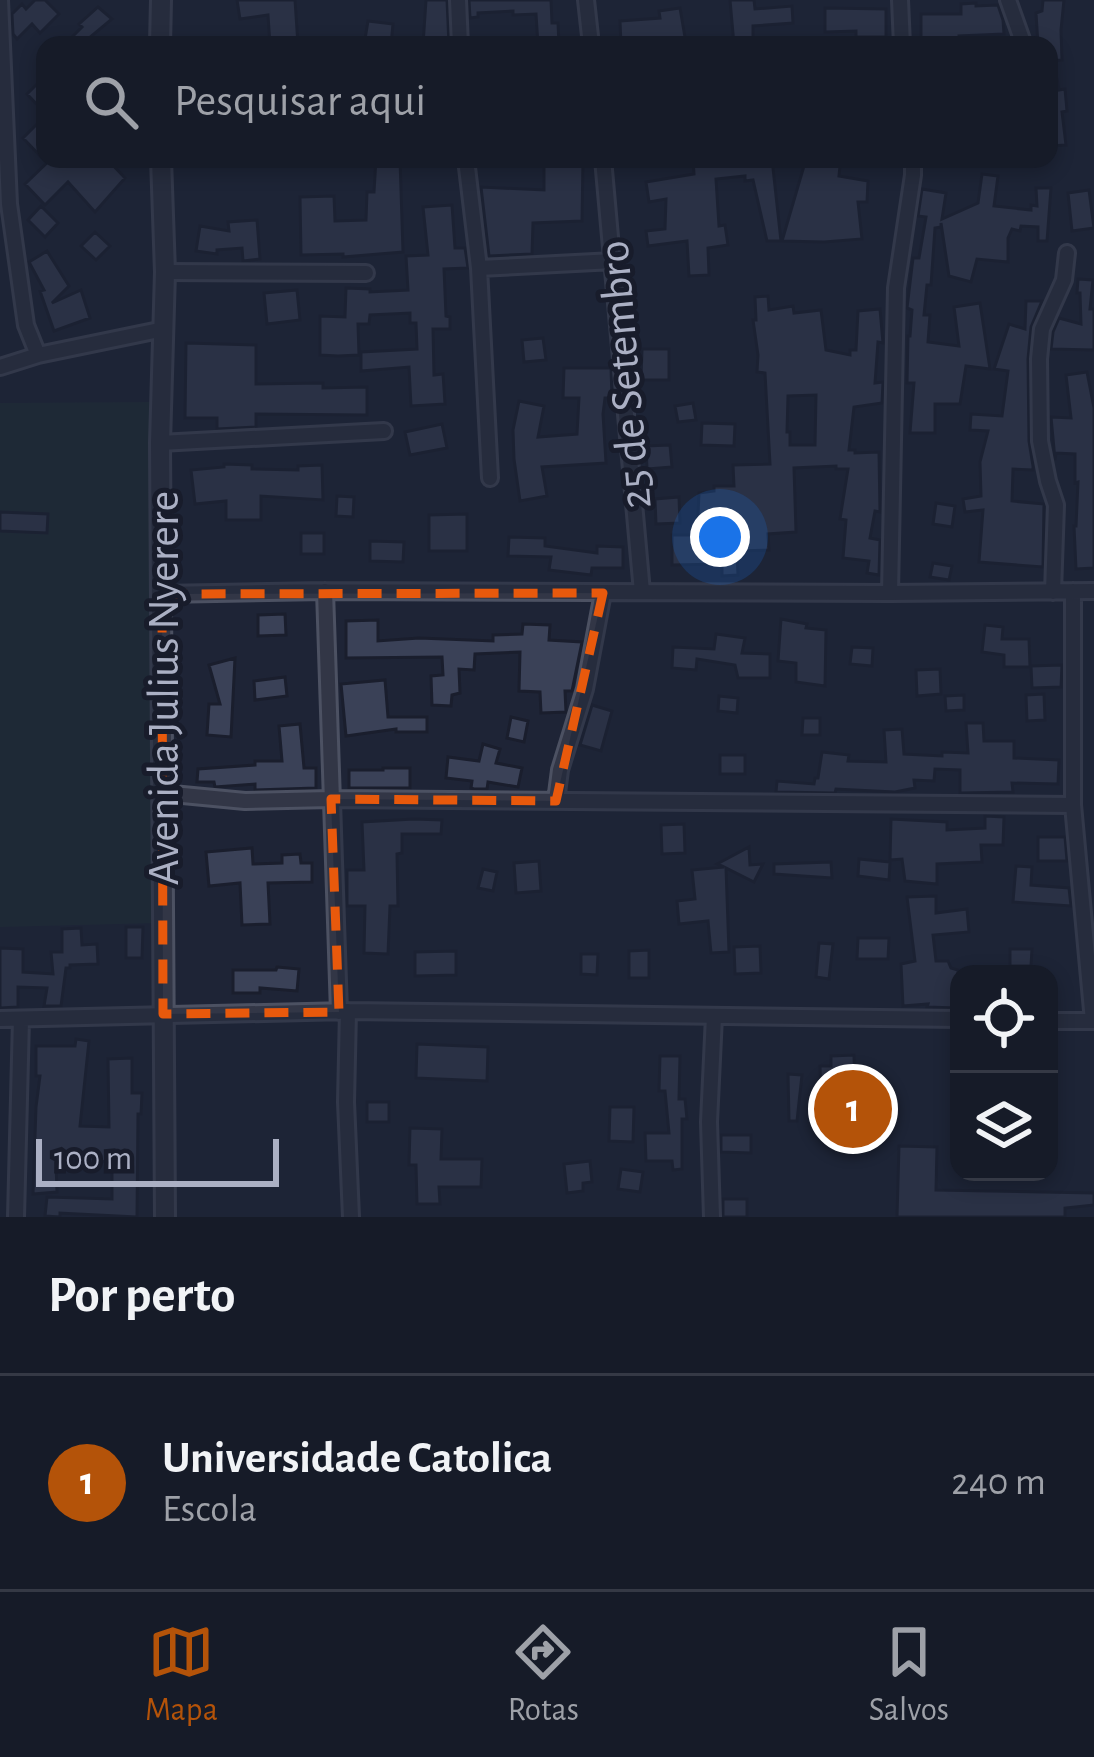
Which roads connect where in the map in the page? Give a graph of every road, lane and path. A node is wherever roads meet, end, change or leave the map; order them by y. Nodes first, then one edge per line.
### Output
1 (0, 0) edge
2 (160, 0) edge
3 (458, 0) edge
4 (586, 0) edge
5 (900, 0) edge
6 (1009, 0) edge
7 (160, 36) edge
8 (460, 36) edge
9 (590, 36) edge
10 (902, 36) edge
11 (1021, 36) edge
12 (161, 168) edge
13 (467, 168) edge
14 (604, 168) edge
15 (913, 168) edge
16 (1067, 253) dead end
17 (614, 261) junction
18 (479, 268) junction
19 (165, 272) junction
20 (366, 273) dead end
21 (164, 329) junction
22 (38, 355) junction
23 (0, 368) edge
24 (384, 431) dead end
25 (160, 443) junction
26 (490, 478) dead end
27 (325, 591) junction
28 (1073, 591) junction
29 (1094, 591) edge
30 (603, 592) junction
31 (642, 592) junction
32 (1053, 592) junction
33 (890, 593) junction
34 (162, 594) junction
35 (162, 794) junction
36 (332, 799) junction
37 (556, 801) junction
38 (1073, 806) junction
39 (344, 1011) junction
40 (163, 1014) junction
41 (714, 1016) junction
42 (0, 1019) edge
43 (21, 1019) junction
44 (950, 1019) edge
45 (1058, 1021) edge
46 (1093, 1022) edge
47 (16, 1217) edge
48 (165, 1217) edge
49 (351, 1217) edge
50 (712, 1217) edge

1 - 22 street
2 - 7 street
3 - 8 street
4 - 9 street
5 - 10 street
6 - 11 street
12 - 19 street, Avenida Julius Nyerere
13 - 18 street
14 - 17 street, 25 de Setembro
15 - 33 street
16 - 32 street
17 - 18 street
17 - 31 street, 25 de Setembro
18 - 26 street
19 - 20 street
19 - 21 street, Avenida Julius Nyerere
21 - 22 street
21 - 25 street, Avenida Julius Nyerere
22 - 23 street
24 - 25 street
25 - 34 street, Avenida Julius Nyerere
27 - 30 street
27 - 34 street
27 - 36 street
28 - 29 street
28 - 32 street
28 - 38 street
30 - 31 street
30 - 37 street
31 - 33 street
32 - 33 street
34 - 35 street, Avenida Julius Nyerere
35 - 36 street
35 - 40 street, Avenida Julius Nyerere
36 - 37 street
36 - 39 street
37 - 38 street
38 - 46 street
39 - 40 street
39 - 41 street
39 - 49 street
40 - 43 street
40 - 48 street, Avenida Julius Nyerere
41 - 44 street
41 - 50 street
42 - 43 street
43 - 47 street
45 - 46 street

